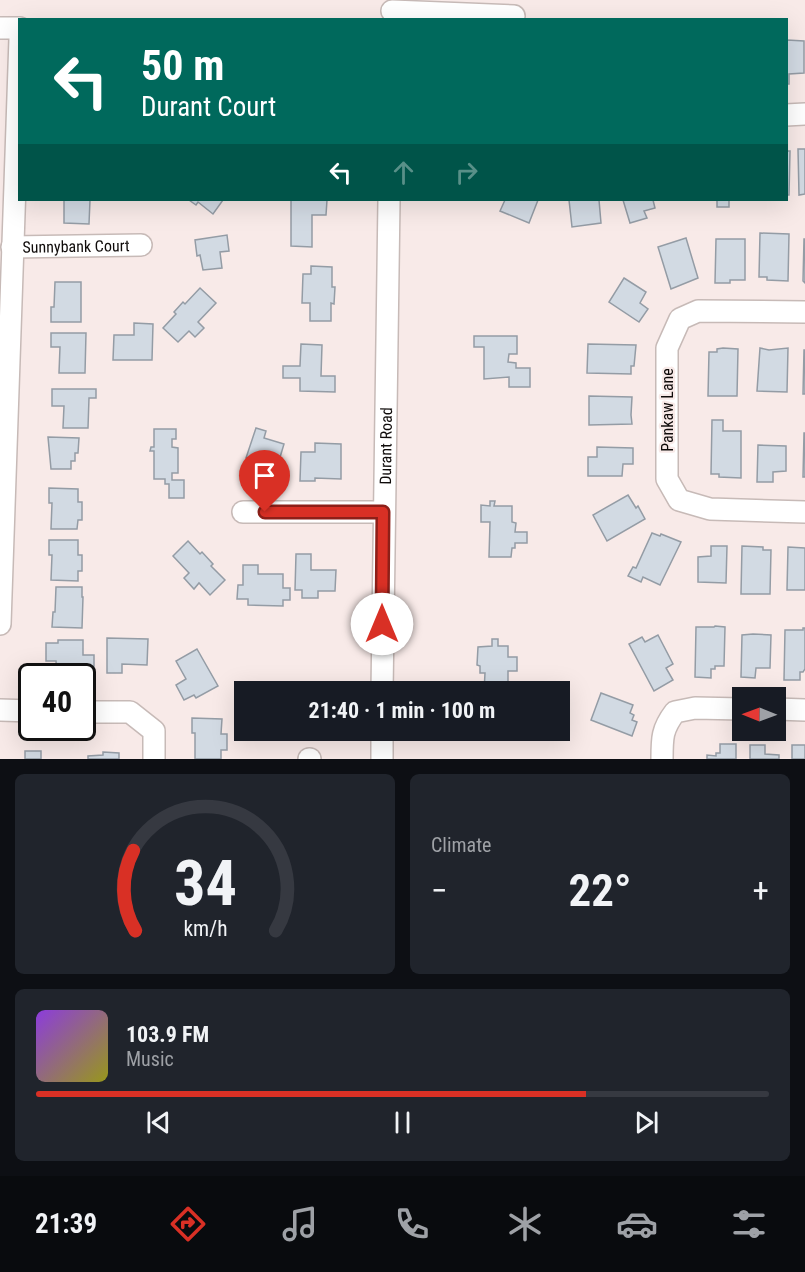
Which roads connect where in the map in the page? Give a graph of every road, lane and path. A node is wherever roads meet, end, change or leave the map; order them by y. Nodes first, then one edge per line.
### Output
1 (392, 10) edge
2 (514, 12) edge
3 (0, 28) edge
4 (18, 28) edge
5 (18, 90) edge
6 (805, 114) edge
7 (788, 115) edge
8 (389, 201) edge
9 (141, 244) dead end
10 (12, 247) junction
11 (805, 312) edge
12 (243, 512) dead end
13 (383, 512) junction
14 (805, 512) edge
15 (0, 624) edge
16 (382, 681) edge
17 (732, 709) edge
18 (786, 709) edge
19 (0, 710) edge
20 (805, 710) edge
21 (18, 711) edge
22 (96, 712) edge
23 (382, 741) edge
24 (154, 759) edge
25 (382, 759) edge
26 (662, 759) edge

1 - 2 street
3 - 4 street
5 - 10 street
6 - 7 street
8 - 13 street, Durant Road
9 - 10 street, Sunnybank Court
10 - 15 street
11 - 14 street, Pankaw Lane
12 - 13 street
13 - 16 street, Durant Road
17 - 26 street
18 - 20 street
19 - 21 street
22 - 24 street
23 - 25 street

